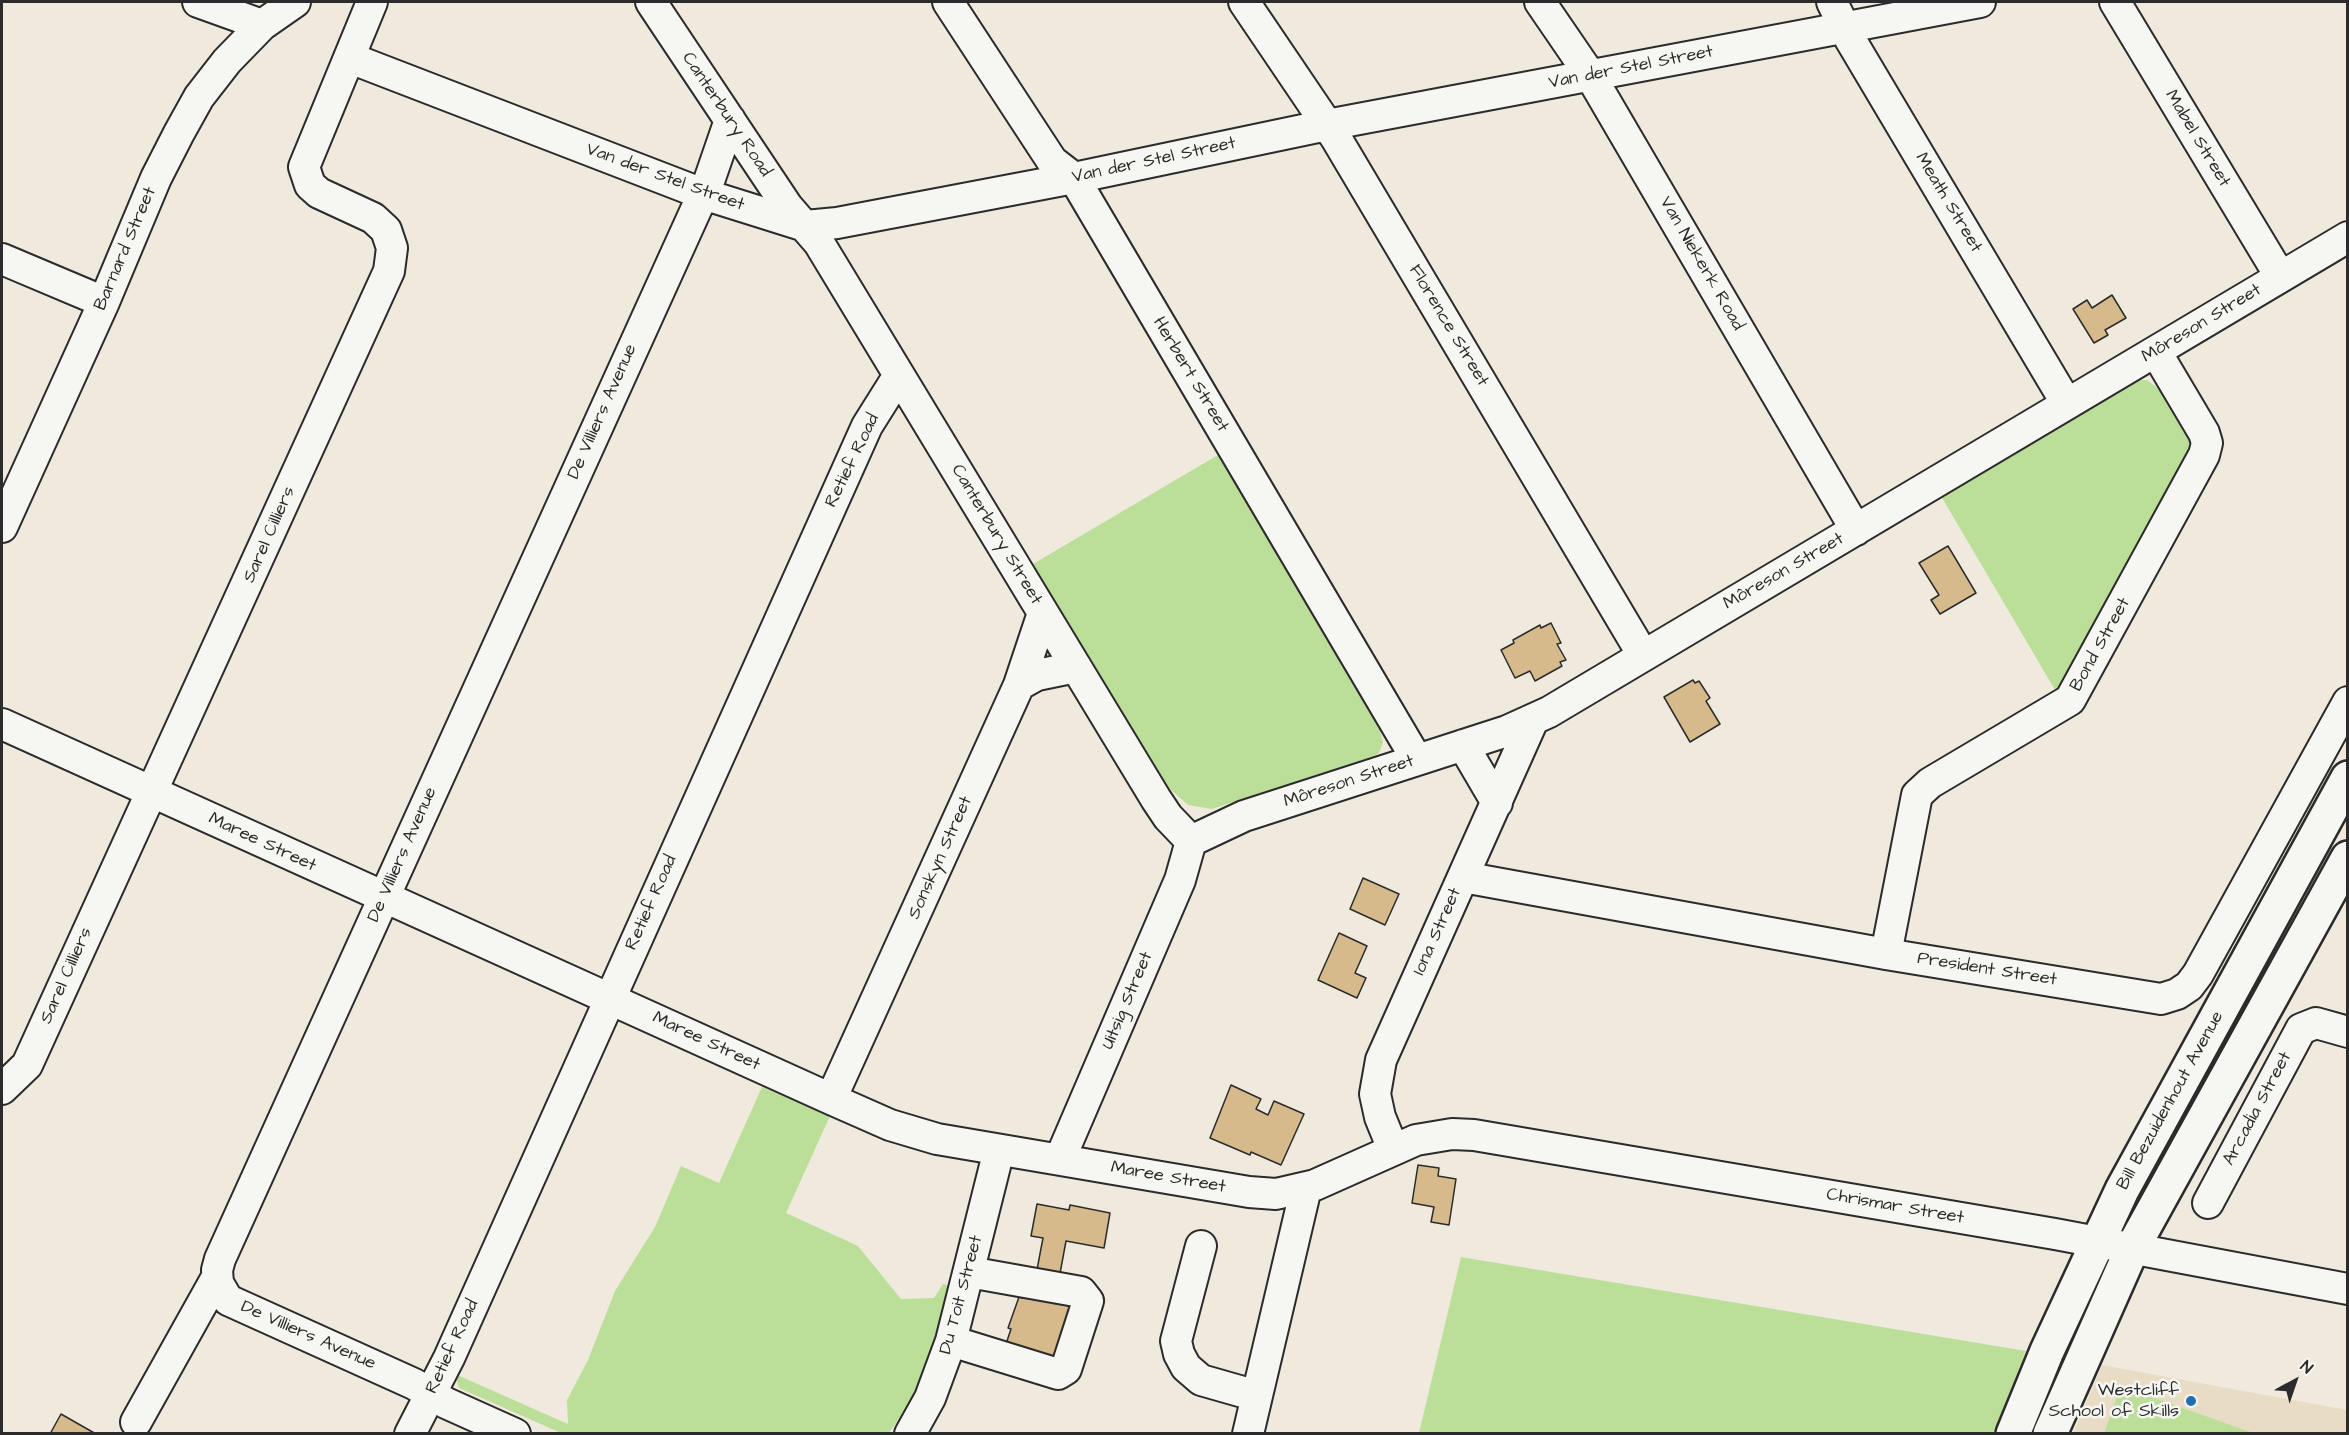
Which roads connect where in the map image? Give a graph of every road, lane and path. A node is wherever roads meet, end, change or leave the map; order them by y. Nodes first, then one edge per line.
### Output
1 (198, 2) edge
2 (295, 2) edge
3 (651, 2) edge
4 (948, 2) edge
5 (1244, 2) edge
6 (1540, 2) edge
7 (1980, 2) edge
8 (2115, 2) edge
9 (366, 5) edge
10 (1839, 14) edge
11 (262, 25) junction
12 (350, 58) junction
13 (1590, 75) junction
14 (730, 120) junction
15 (1327, 125) junction
16 (1074, 178) junction
17 (702, 194) junction
18 (805, 226) junction
19 (2348, 237) edge
20 (2, 259) edge
21 (2280, 276) junction
22 (104, 302) junction
23 (2156, 352) junction
24 (899, 375) junction
25 (2067, 404) junction
26 (2, 527) edge
27 (1856, 530) junction
28 (1044, 613) junction
29 (1643, 655) junction
30 (1069, 657) junction
31 (1019, 685) junction
32 (2348, 702) edge
33 (1533, 720) junction
34 (2, 724) edge
35 (1463, 745) junction
36 (1417, 760) junction
37 (2348, 778) edge
38 (153, 792) junction
39 (1497, 803) junction
40 (1191, 841) junction
41 (2348, 858) edge
42 (1463, 877) junction
43 (383, 898) junction
44 (1886, 954) junction
45 (610, 998) junction
46 (2348, 1032) edge
47 (2, 1089) edge
48 (831, 1100) junction
49 (1442, 1135) joint
50 (1393, 1149) junction
51 (999, 1150) junction
52 (1060, 1160) junction
53 (1306, 1188) junction
54 (2208, 1203) dead end
55 (2097, 1241) junction
56 (1201, 1246) dead end
57 (2133, 1249) junction
58 (969, 1272) junction
59 (217, 1277) junction
60 (2348, 1288) edge
61 (951, 1341) junction
62 (432, 1395) junction
63 (1257, 1396) junction
64 (136, 1422) dead end
65 (410, 1434) edge
66 (515, 1434) edge
67 (910, 1434) edge
68 (1248, 1434) edge
69 (2013, 1434) edge
70 (2050, 1434) edge

1 - 11 street
2 - 11 street, Barnard Street
3 - 14 street, Canterbury Road
4 - 16 street, Herbert Street
5 - 15 street, Florence Street
6 - 13 street, Van Niekerk Road
7 - 10 street, Van der Stel Street
8 - 21 street, Mabel Street
9 - 12 street, Sarel Cilliers
10 - 13 street, Van der Stel Street
10 - 25 street, Meath Street
11 - 22 street, Barnard Street
12 - 17 street, Van der Stel Street
12 - 38 street, Sarel Cilliers
13 - 15 street, Van der Stel Street
13 - 27 street, Van Niekerk Road
14 - 17 street, De Villiers Avenue
14 - 18 street, Canterbury Road
15 - 16 street, Van der Stel Street
15 - 29 street, Florence Street
16 - 18 street, Van der Stel Street
16 - 36 street, Herbert Street
17 - 18 street, Van der Stel Street
17 - 43 street, De Villiers Avenue
18 - 24 street, Canterbury Street
19 - 21 street, Môreson Street
20 - 22 street
21 - 23 street, Môreson Street
22 - 26 street, Barnard Street
23 - 25 street, Môreson Street
23 - 44 street, Bond Street
24 - 28 street, Canterbury Street
24 - 45 street, Retief Road
25 - 27 street, Môreson Street
27 - 29 street, Môreson Street
28 - 30 street, Canterbury Street
28 - 31 street, Sonskyn Street
29 - 33 street, Môreson Street
30 - 31 street
30 - 40 street, Canterbury Street
31 - 48 street, Sonskyn Street
32 - 44 street, President Street
33 - 35 street, Môreson Street
33 - 39 street, Iona Street
34 - 38 street, Maree Street
35 - 36 street, Môreson Street
35 - 39 street
36 - 40 street, Môreson Street
37 - 55 main road, Bill Bezuidenhout Avenue
38 - 43 street, Maree Street
38 - 47 street, Sarel Cilliers
39 - 42 street, Iona Street
40 - 52 street, Uitsig Street
41 - 57 main road, Bill Bezuidenhout Avenue
42 - 44 street, President Street
42 - 50 street, Iona Street
43 - 45 street, Maree Street
43 - 59 street, De Villiers Avenue
45 - 48 street, Maree Street
45 - 62 street, Retief Road
46 - 54 street, Arcadia Street
48 - 51 street, Maree Street
49 - 50 street, Maree Street
49 - 55 street, Chrismar Street
50 - 53 street, Maree Street
51 - 52 street, Maree Street
51 - 58 street, Du Toit Street
52 - 53 street, Maree Street
53 - 63 street
55 - 57 street, Chrismar Street
55 - 69 main road, Bill Bezuidenhout Avenue
56 - 63 street
57 - 60 street, Chrismar Street
57 - 70 main road, Bill Bezuidenhout Avenue
58 - 61 street, Du Toit Street
58 - 61 street
59 - 62 street, De Villiers Avenue
59 - 64 street
61 - 67 street, Du Toit Street
62 - 65 street, Retief Road
62 - 66 street, De Villiers Avenue
63 - 68 street

